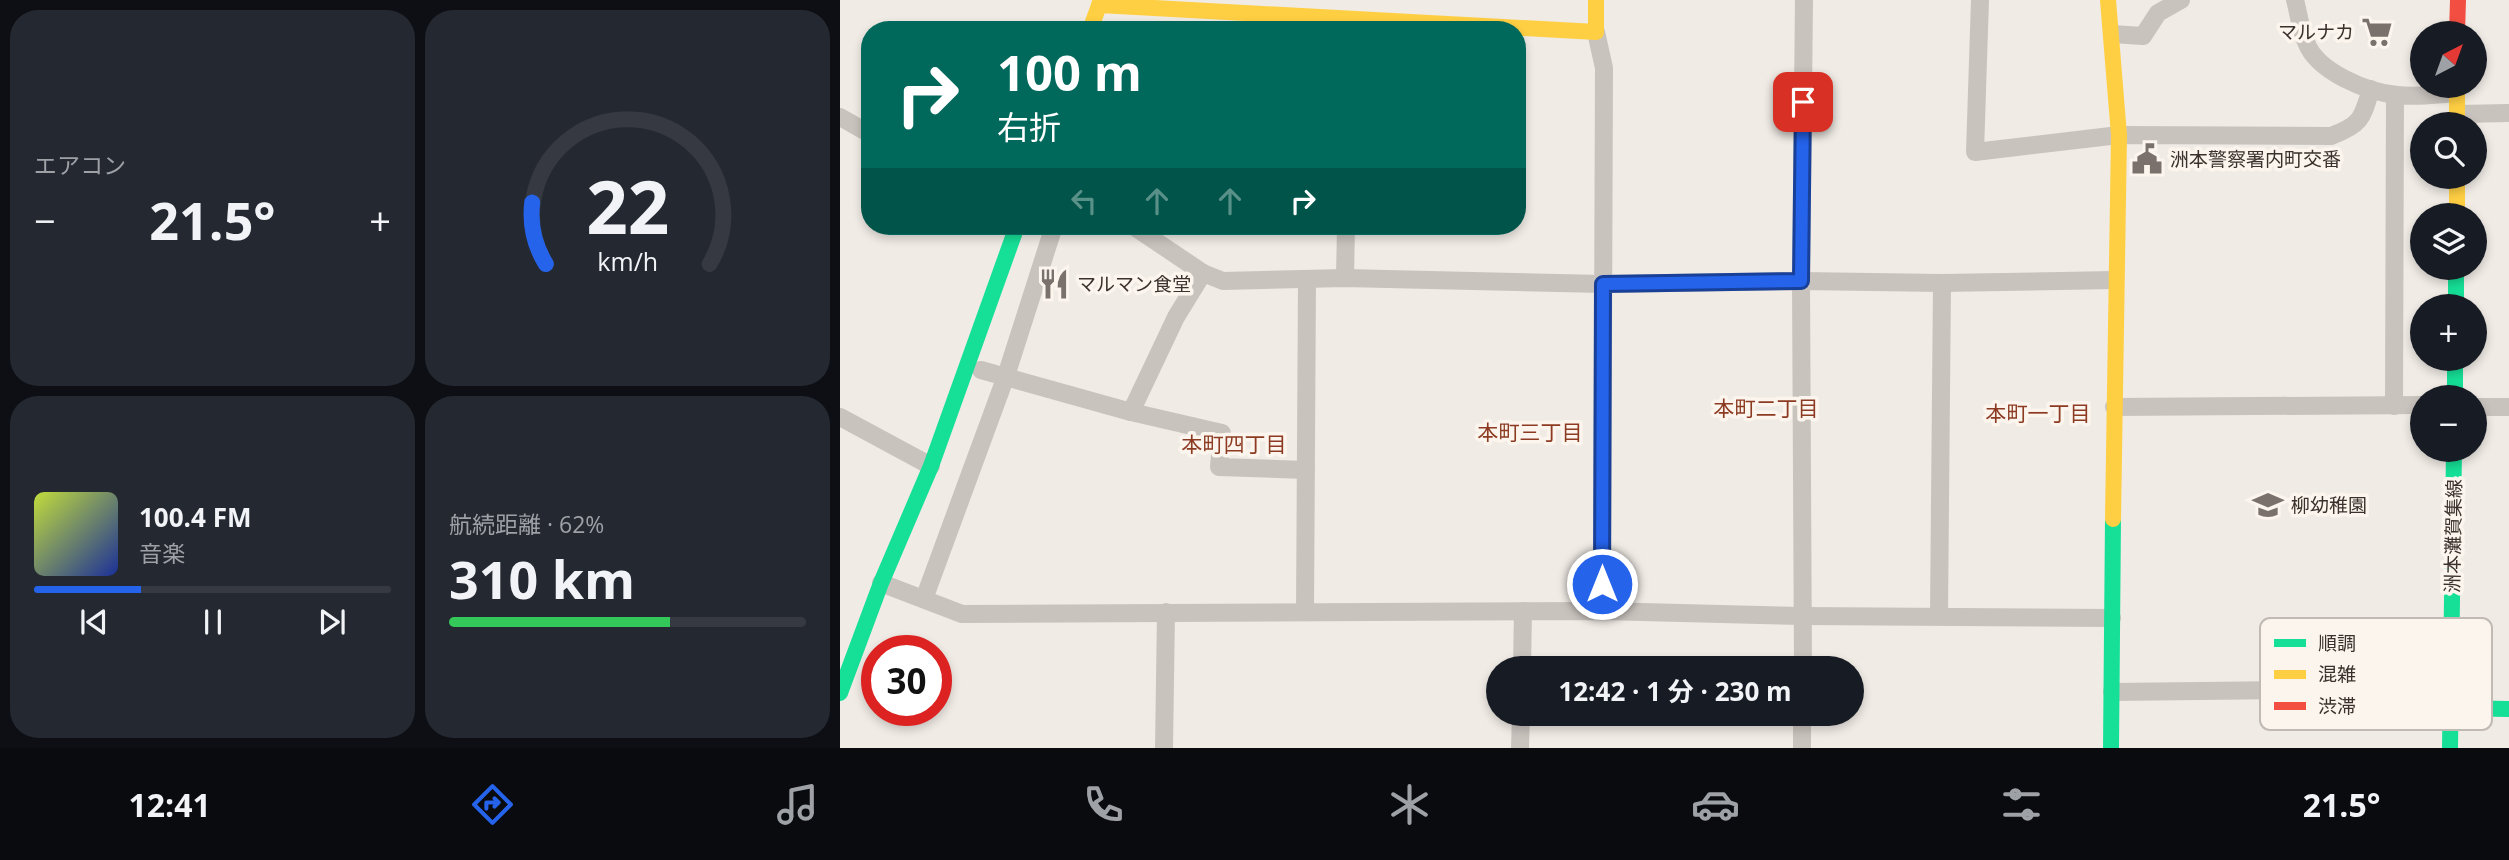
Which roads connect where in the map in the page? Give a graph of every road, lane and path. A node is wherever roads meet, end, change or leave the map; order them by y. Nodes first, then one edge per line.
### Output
1 (1596, 0) edge
2 (1804, 0) edge
3 (1980, 0) edge
4 (2108, 0) edge
5 (2181, 0) edge
6 (2295, 0) edge
7 (2458, 0) edge
8 (1100, 2) edge
9 (1093, 21) edge
10 (1316, 21) edge
11 (2458, 21) edge
12 (1526, 30) edge
13 (1596, 32) junction
14 (2112, 34) junction
15 (2371, 89) junction
16 (2395, 95) junction
17 (2410, 96) edge
18 (2509, 113) edge
19 (2487, 116) edge
20 (840, 117) edge
21 (861, 129) edge
22 (2119, 135) junction
23 (1014, 235) edge
24 (1051, 235) edge
25 (1146, 235) edge
26 (1346, 235) edge
27 (1203, 273) junction
28 (1345, 278) junction
29 (2115, 279) junction
30 (1307, 280) junction
31 (1801, 281) junction
32 (1942, 283) junction
33 (1603, 284) junction
34 (981, 370) dead end
35 (1006, 376) junction
36 (2410, 405) edge
37 (2394, 406) junction
38 (2113, 407) junction
39 (2487, 407) edge
40 (2509, 407) edge
41 (1131, 412) junction
42 (840, 417) edge
43 (2454, 462) edge
44 (931, 467) junction
45 (1306, 470) junction
46 (881, 583) junction
47 (924, 599) junction
48 (1523, 611) junction
49 (1602, 611) junction
50 (1166, 612) junction
51 (1305, 612) junction
52 (1803, 615) junction
53 (1939, 615) junction
54 (2112, 618) junction
55 (2451, 618) edge
56 (1522, 656) edge
57 (1802, 656) edge
58 (2260, 690) edge
59 (2112, 692) junction
60 (840, 693) edge
61 (1521, 726) edge
62 (1802, 726) edge
63 (2450, 730) edge
64 (1164, 748) edge
65 (1520, 748) edge
66 (1802, 748) edge
67 (2111, 748) edge
68 (2450, 748) edge

1 - 13 street
2 - 31 street
3 - 22 street
4 - 14 street
5 - 14 street
6 - 15 street
7 - 11 street
8 - 9 street
8 - 10 street
12 - 13 street
13 - 33 street
14 - 22 street
15 - 16 street
15 - 22 street
16 - 17 street
16 - 37 street
18 - 19 street
20 - 21 street
22 - 29 street
23 - 44 street
24 - 35 street
25 - 27 street
26 - 28 street
27 - 30 street
27 - 41 street
28 - 30 street
28 - 33 street
29 - 32 street
29 - 38 street
30 - 45 street
31 - 32 street
31 - 33 street
31 - 52 street
32 - 53 street
33 - 49 street
34 - 35 street
35 - 41 street
35 - 47 street
36 - 37 street
37 - 38 street
38 - 54 street
39 - 40 street
41 - 45 street
42 - 44 street
43 - 55 street, 洲本灘賀集線
44 - 46 street
45 - 51 street
46 - 47 street
46 - 60 street
47 - 50 street
48 - 49 street
48 - 51 street
48 - 56 street
49 - 52 street
50 - 51 street
50 - 64 street
52 - 53 street
52 - 57 street
53 - 54 street
54 - 59 street
58 - 59 street
59 - 67 street
61 - 65 street
62 - 66 street
63 - 68 street, 洲本灘賀集線

